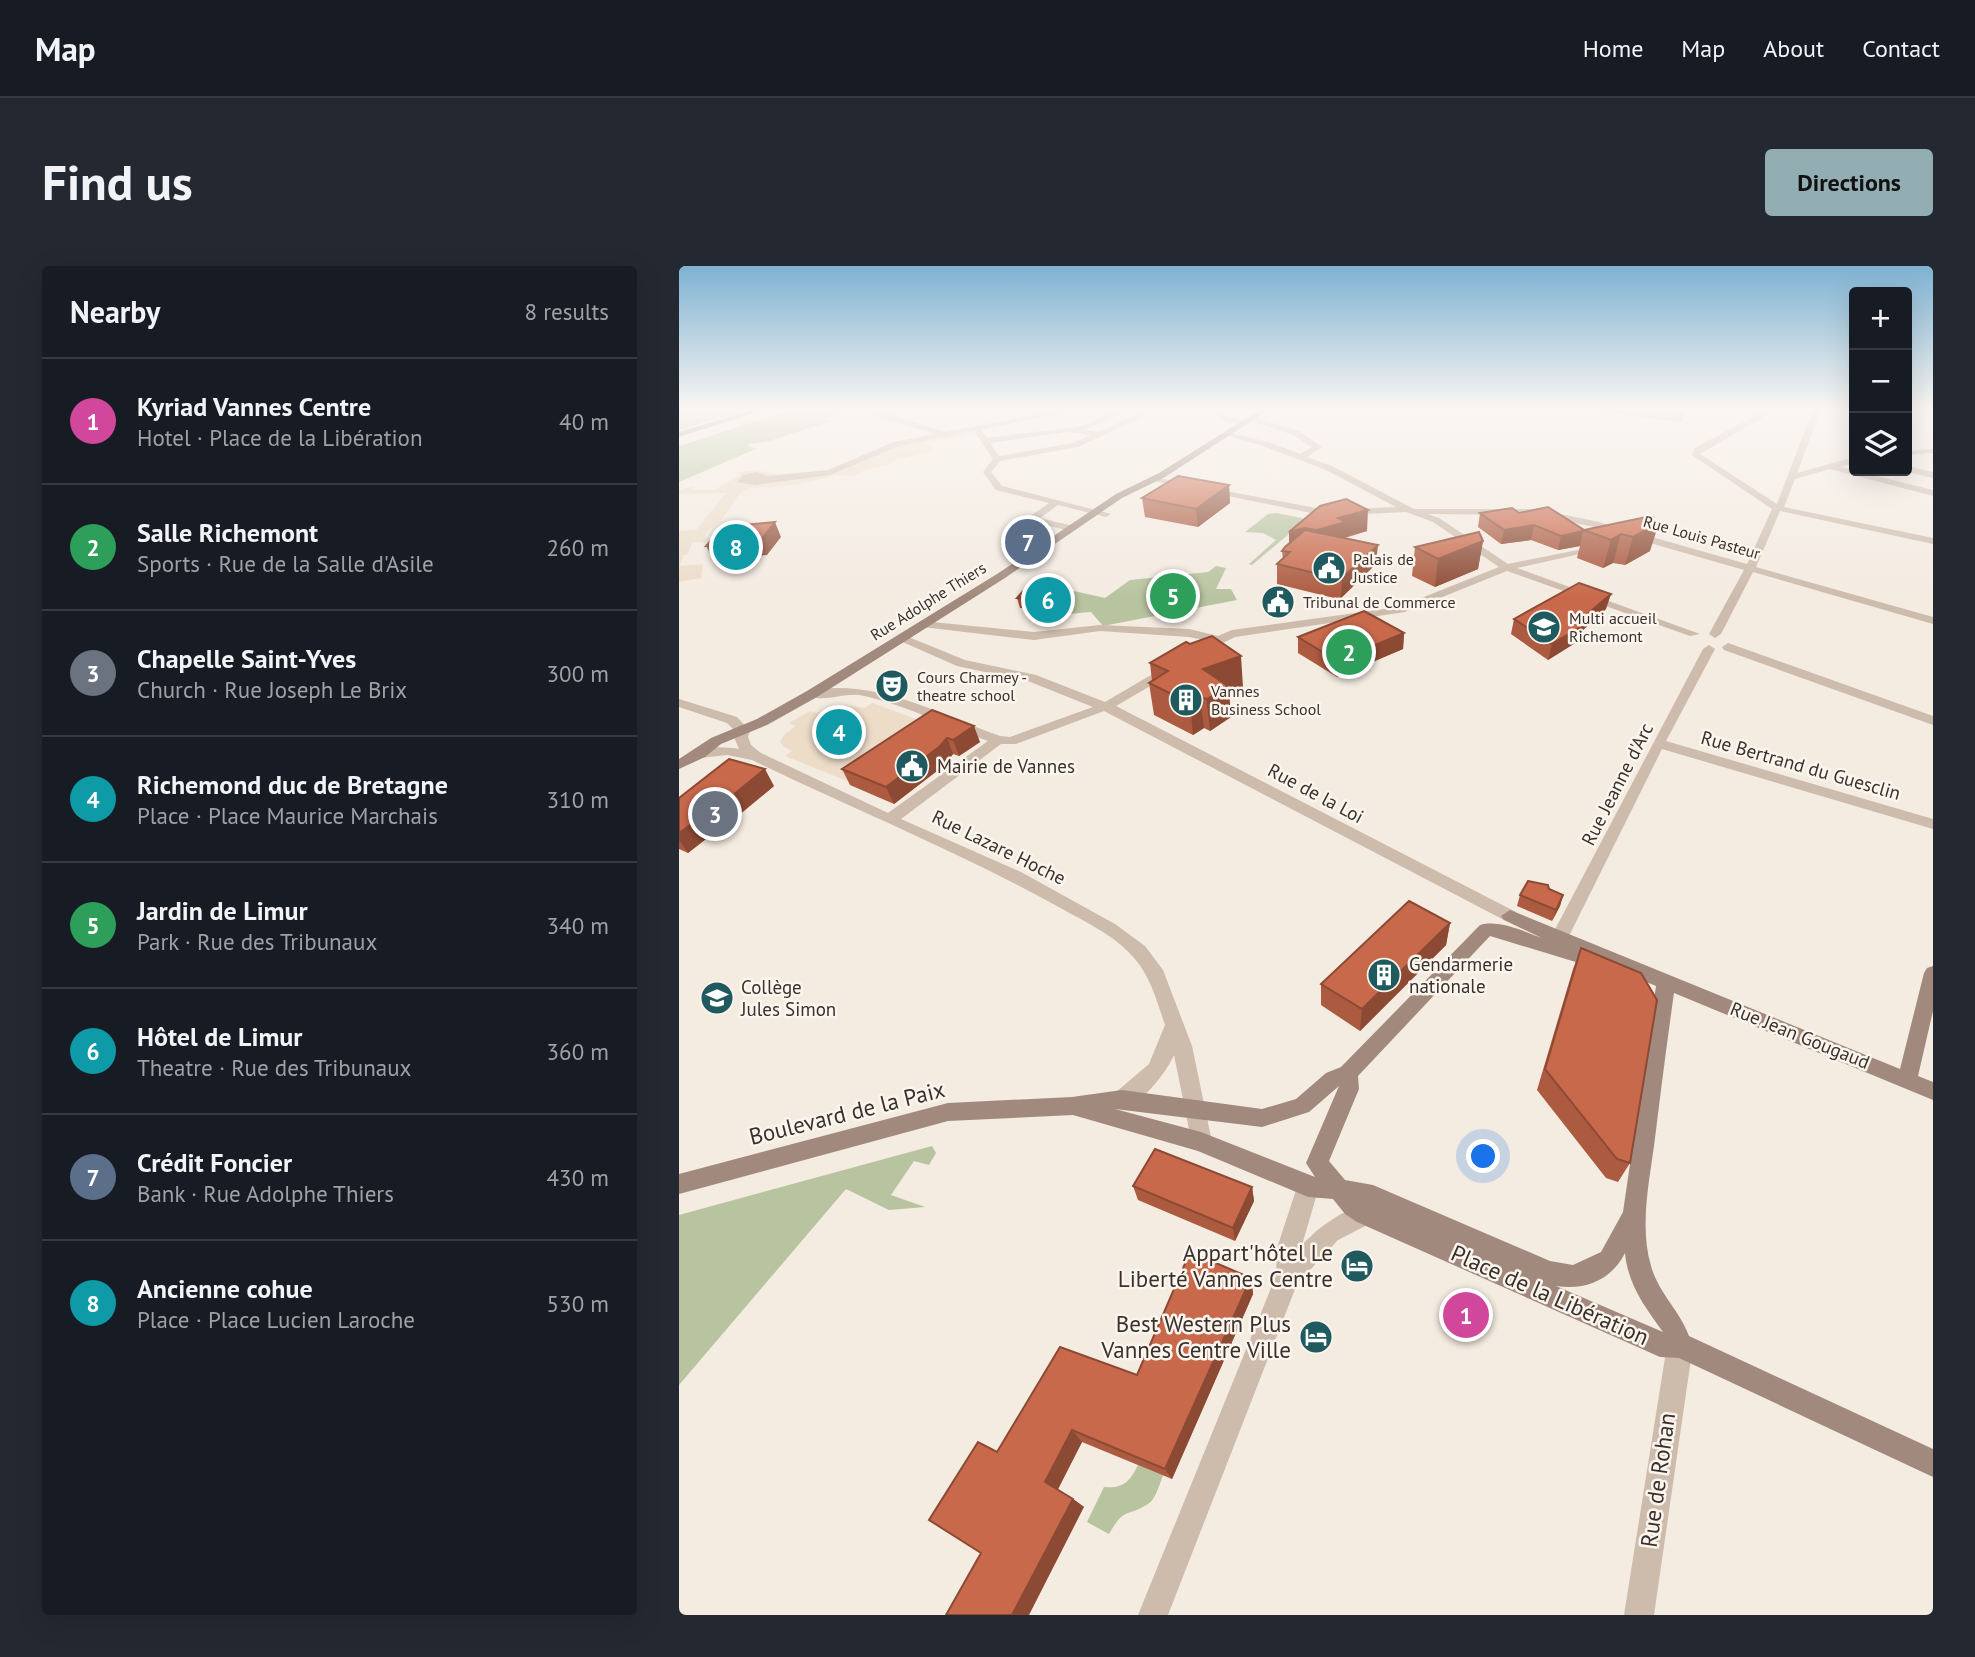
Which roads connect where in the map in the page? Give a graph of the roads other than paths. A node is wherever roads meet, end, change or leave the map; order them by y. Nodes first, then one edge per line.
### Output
1 (830, 472) edge
2 (988, 472) edge
3 (1166, 472) edge
4 (1337, 472) edge
5 (1720, 472) edge
6 (1792, 472) edge
7 (1815, 472) edge
8 (1850, 472) edge
9 (1792, 477) junction
10 (1153, 480) junction
11 (738, 489) dead end
12 (1756, 493) junction
13 (1933, 493) edge
14 (1785, 495) junction
15 (1055, 503) junction
16 (1777, 508) junction
17 (1412, 511) junction
18 (1457, 512) junction
19 (1100, 513) junction
20 (1436, 520) junction
21 (1070, 528) junction
22 (1647, 537) junction
23 (1059, 538) junction
24 (1933, 541) edge
25 (1507, 568) junction
26 (1750, 568) junction
27 (1933, 621) edge
28 (922, 624) junction
29 (1694, 634) junction
30 (1715, 634) junction
31 (902, 638) junction
32 (1218, 640) junction
33 (1728, 647) junction
34 (1709, 649) junction
35 (812, 694) junction
36 (679, 704) edge
37 (1103, 708) junction
38 (1933, 721) edge
39 (743, 731) junction
40 (998, 740) junction
41 (1658, 743) junction
42 (700, 754) junction
43 (756, 756) junction
44 (679, 765) edge
45 (890, 819) junction
46 (1933, 824) edge
47 (1510, 916) joint
48 (1560, 937) junction
49 (1603, 957) junction
50 (1933, 973) edge
51 (1666, 981) junction
52 (1173, 1028) junction
53 (1347, 1073) junction
54 (1907, 1079) junction
55 (1933, 1091) edge
56 (1122, 1099) junction
57 (1072, 1106) junction
58 (1194, 1109) junction
59 (1201, 1142) junction
60 (1317, 1163) junction
61 (679, 1184) edge
62 (1308, 1187) junction
63 (1337, 1188) junction
64 (1365, 1214) junction
65 (1634, 1214) junction
66 (1287, 1276) junction
67 (1679, 1345) junction
68 (1933, 1463) edge
69 (1153, 1615) edge
70 (1639, 1615) edge

1 - 11 street
2 - 15 street
3 - 10 main road, Rue Adolphe Thiers
4 - 17 street
5 - 12 street
6 - 9 street
7 - 9 street
8 - 13 street
9 - 14 street
10 - 17 street, Rue Louis Pasteur
10 - 19 main road, Rue Adolphe Thiers
12 - 14 street
12 - 16 street
14 - 16 street
15 - 19 street
15 - 21 street
16 - 24 street
16 - 26 street
17 - 18 street, Rue Louis Pasteur
17 - 20 street
18 - 20 street, Rue Louis Pasteur
18 - 22 street, Rue Louis Pasteur
19 - 21 main road, Rue Adolphe Thiers
19 - 23 main road, Rue Adolphe Thiers
20 - 25 street
21 - 23 main road, Rue Adolphe Thiers
22 - 25 street
22 - 26 street, Rue Louis Pasteur
23 - 28 main road, Rue Adolphe Thiers
25 - 29 street
25 - 32 street
26 - 27 street, Rue Louis Pasteur
26 - 30 street
28 - 31 main road, Rue Adolphe Thiers
28 - 32 street
29 - 30 street
29 - 34 street
30 - 33 street
31 - 35 main road, Rue Adolphe Thiers
31 - 37 street, Rue de la Loi
32 - 37 street
33 - 34 street
33 - 38 street
34 - 41 street, Rue Jeanne d'Arc
35 - 39 main road, Rue Adolphe Thiers
35 - 40 street
36 - 39 street
37 - 40 street
37 - 47 street, Rue de la Loi
39 - 42 main road
39 - 43 street
40 - 45 street
41 - 46 street, Rue Bertrand du Guesclin
41 - 48 street, Rue Jeanne d'Arc
42 - 43 street, Rue Lazare Hoche
42 - 44 main road
43 - 45 street, Rue Lazare Hoche
45 - 52 street, Rue Lazare Hoche
47 - 48 main road
48 - 49 main road
49 - 51 main road
49 - 53 main road, Boulevard de la Paix
50 - 54 main road
51 - 54 main road, Rue Jean Gougaud
51 - 65 main road, Place de la Libération
52 - 56 street
52 - 58 street, Rue Lazare Hoche
53 - 58 main road, Boulevard de la Paix
53 - 60 main road
54 - 55 main road, Rue Jean Gougaud
56 - 57 main road, Boulevard de la Paix
56 - 58 main road, Boulevard de la Paix
57 - 59 main road, Boulevard de la Paix
57 - 61 main road, Boulevard de la Paix
58 - 59 street, Rue Lazare Hoche
59 - 62 main road, Boulevard de la Paix
60 - 62 main road
60 - 63 main road, Place de la Libération
62 - 63 main road
62 - 66 street
63 - 64 main road, Place de la Libération
63 - 65 main road, Place de la Libération
64 - 66 street
64 - 67 main road, Place de la Libération
65 - 67 main road, Place de la Libération
66 - 69 street
67 - 68 main road
67 - 70 street, Rue de Rohan

